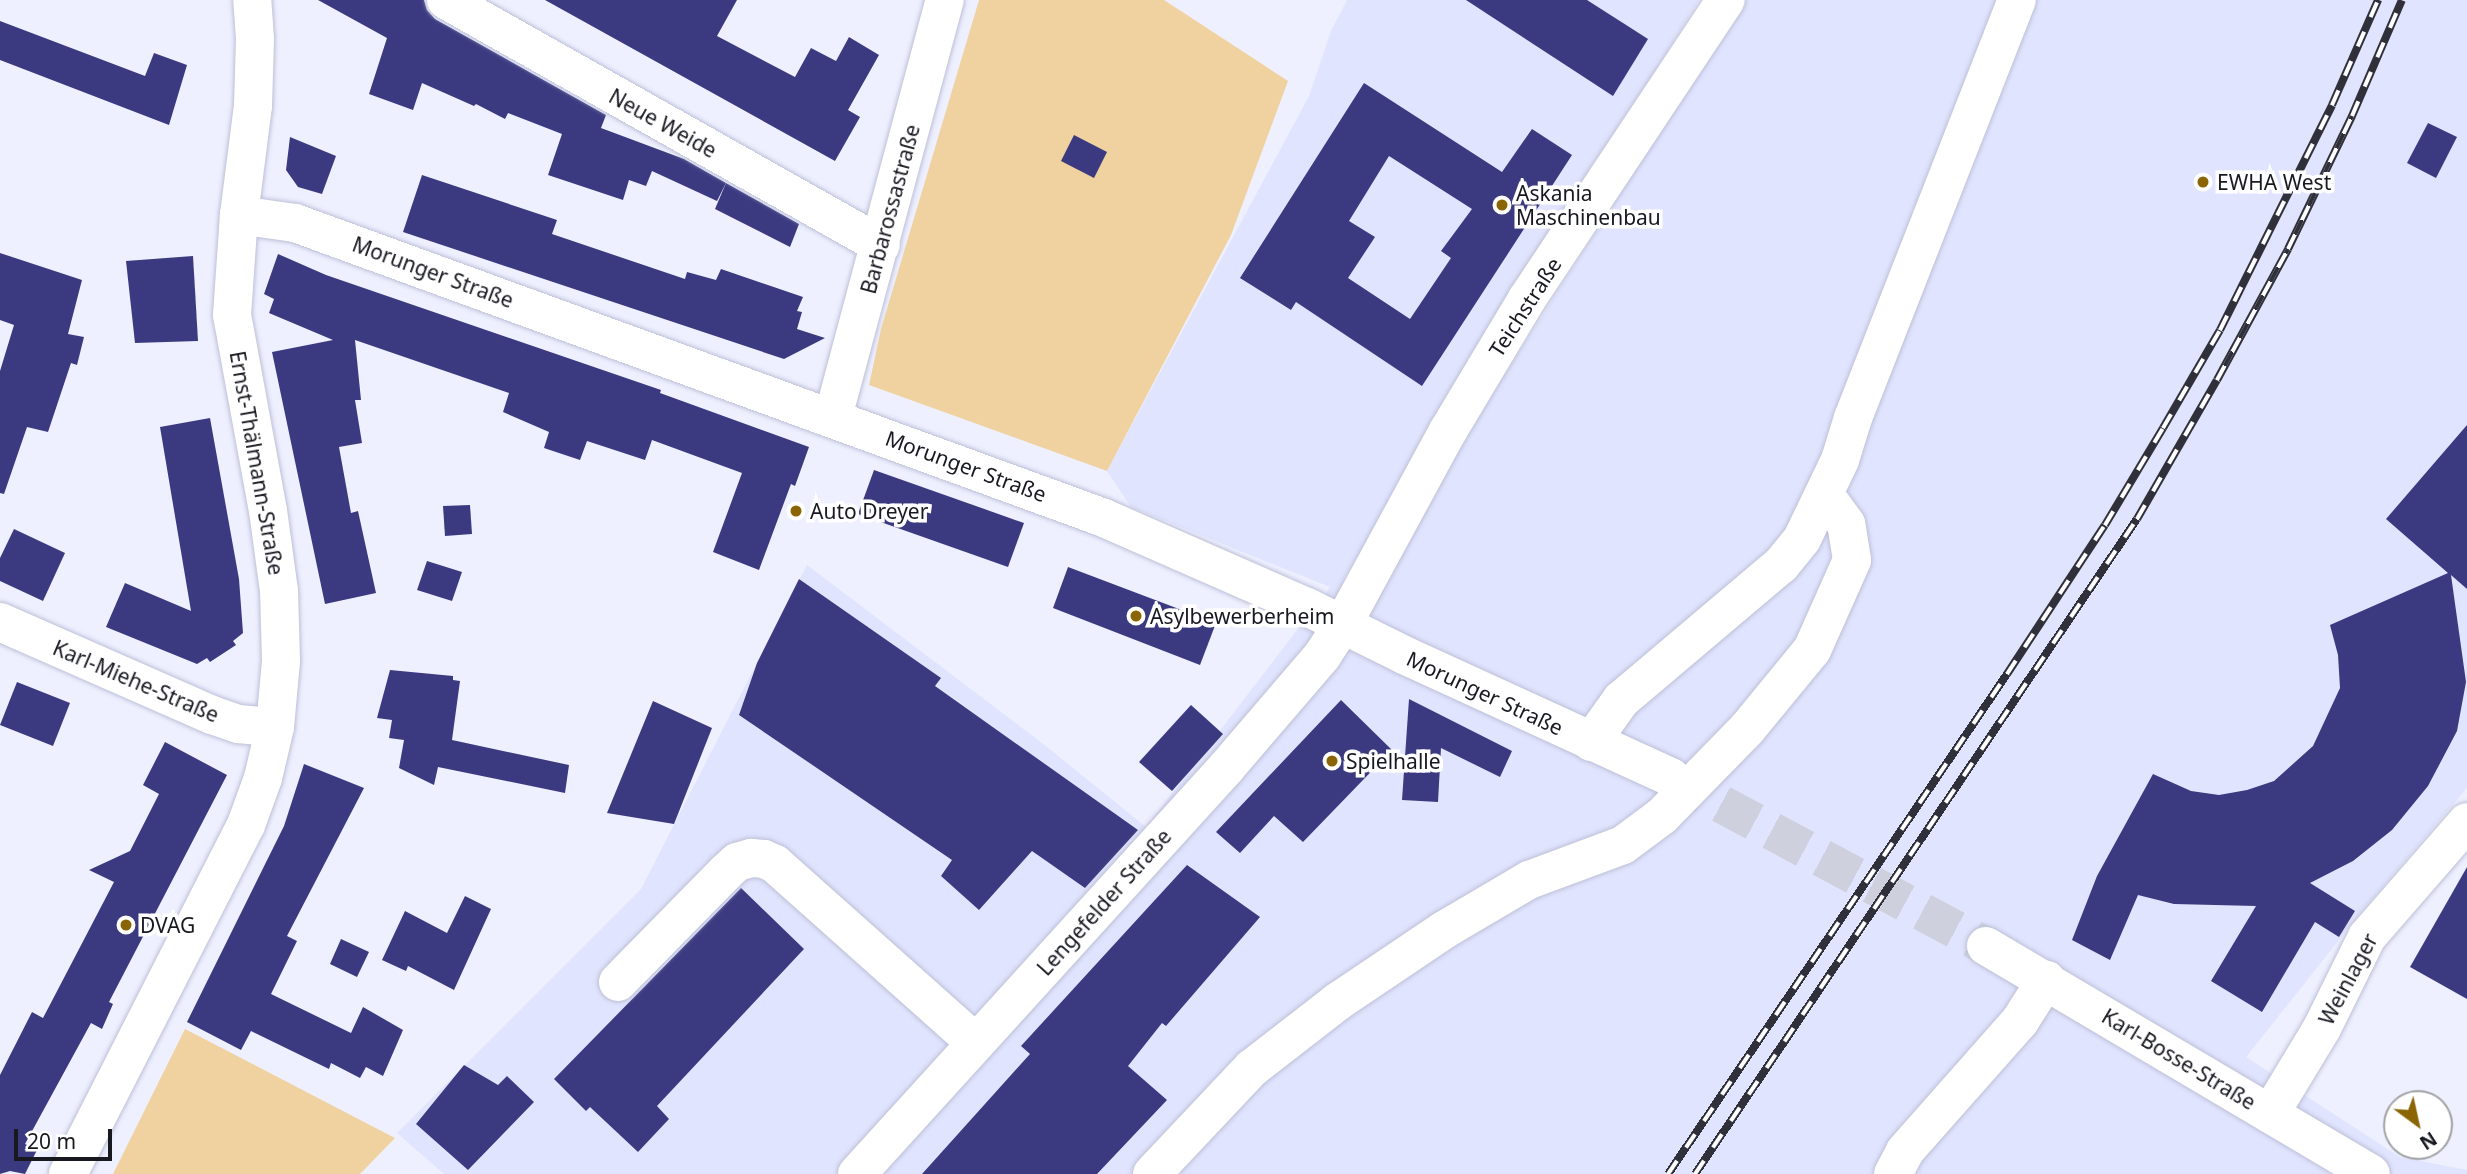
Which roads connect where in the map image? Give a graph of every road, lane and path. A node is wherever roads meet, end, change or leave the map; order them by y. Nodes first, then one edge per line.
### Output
1 (252, 0) edge
2 (446, 0) edge
3 (945, 0) edge
4 (1726, 0) edge
5 (2018, 0) edge
6 (239, 215) junction
7 (881, 245) junction
8 (833, 417) junction
9 (1825, 495) junction
10 (0, 622) edge
11 (1343, 624) junction
12 (275, 727) junction
13 (1591, 742) junction
14 (1671, 777) tunnel mouth
15 (2467, 822) edge
16 (1986, 946) tunnel mouth
17 (2046, 980) junction
18 (618, 982) dead end
19 (976, 1044) junction
20 (2270, 1114) junction
21 (68, 1174) edge
22 (857, 1174) edge
23 (1152, 1174) edge
24 (1893, 1174) edge
25 (2371, 1174) edge

1 - 6 street, Ernst-Thälmann-Straße
2 - 7 street, Neue Weide
3 - 7 street, Barbarossastraße
4 - 11 street, Teichstraße
5 - 9 street
6 - 8 street, Morunger Straße
6 - 12 street, Ernst-Thälmann-Straße
7 - 8 street, Barbarossastraße
8 - 11 street, Morunger Straße
9 - 13 street
9 - 23 street
10 - 12 street, Karl-Miehe-Straße
11 - 13 street, Morunger Straße
11 - 19 street, Lengefelder Straße
12 - 21 street, Ernst-Thälmann-Straße
13 - 14 street, Morunger Straße
15 - 20 street, Weinlager
16 - 17 street, Karl-Bosse-Straße
17 - 20 street, Karl-Bosse-Straße
17 - 24 street
18 - 19 street
19 - 22 street, Lengefelder Straße
20 - 25 street, Karl-Bosse-Straße

